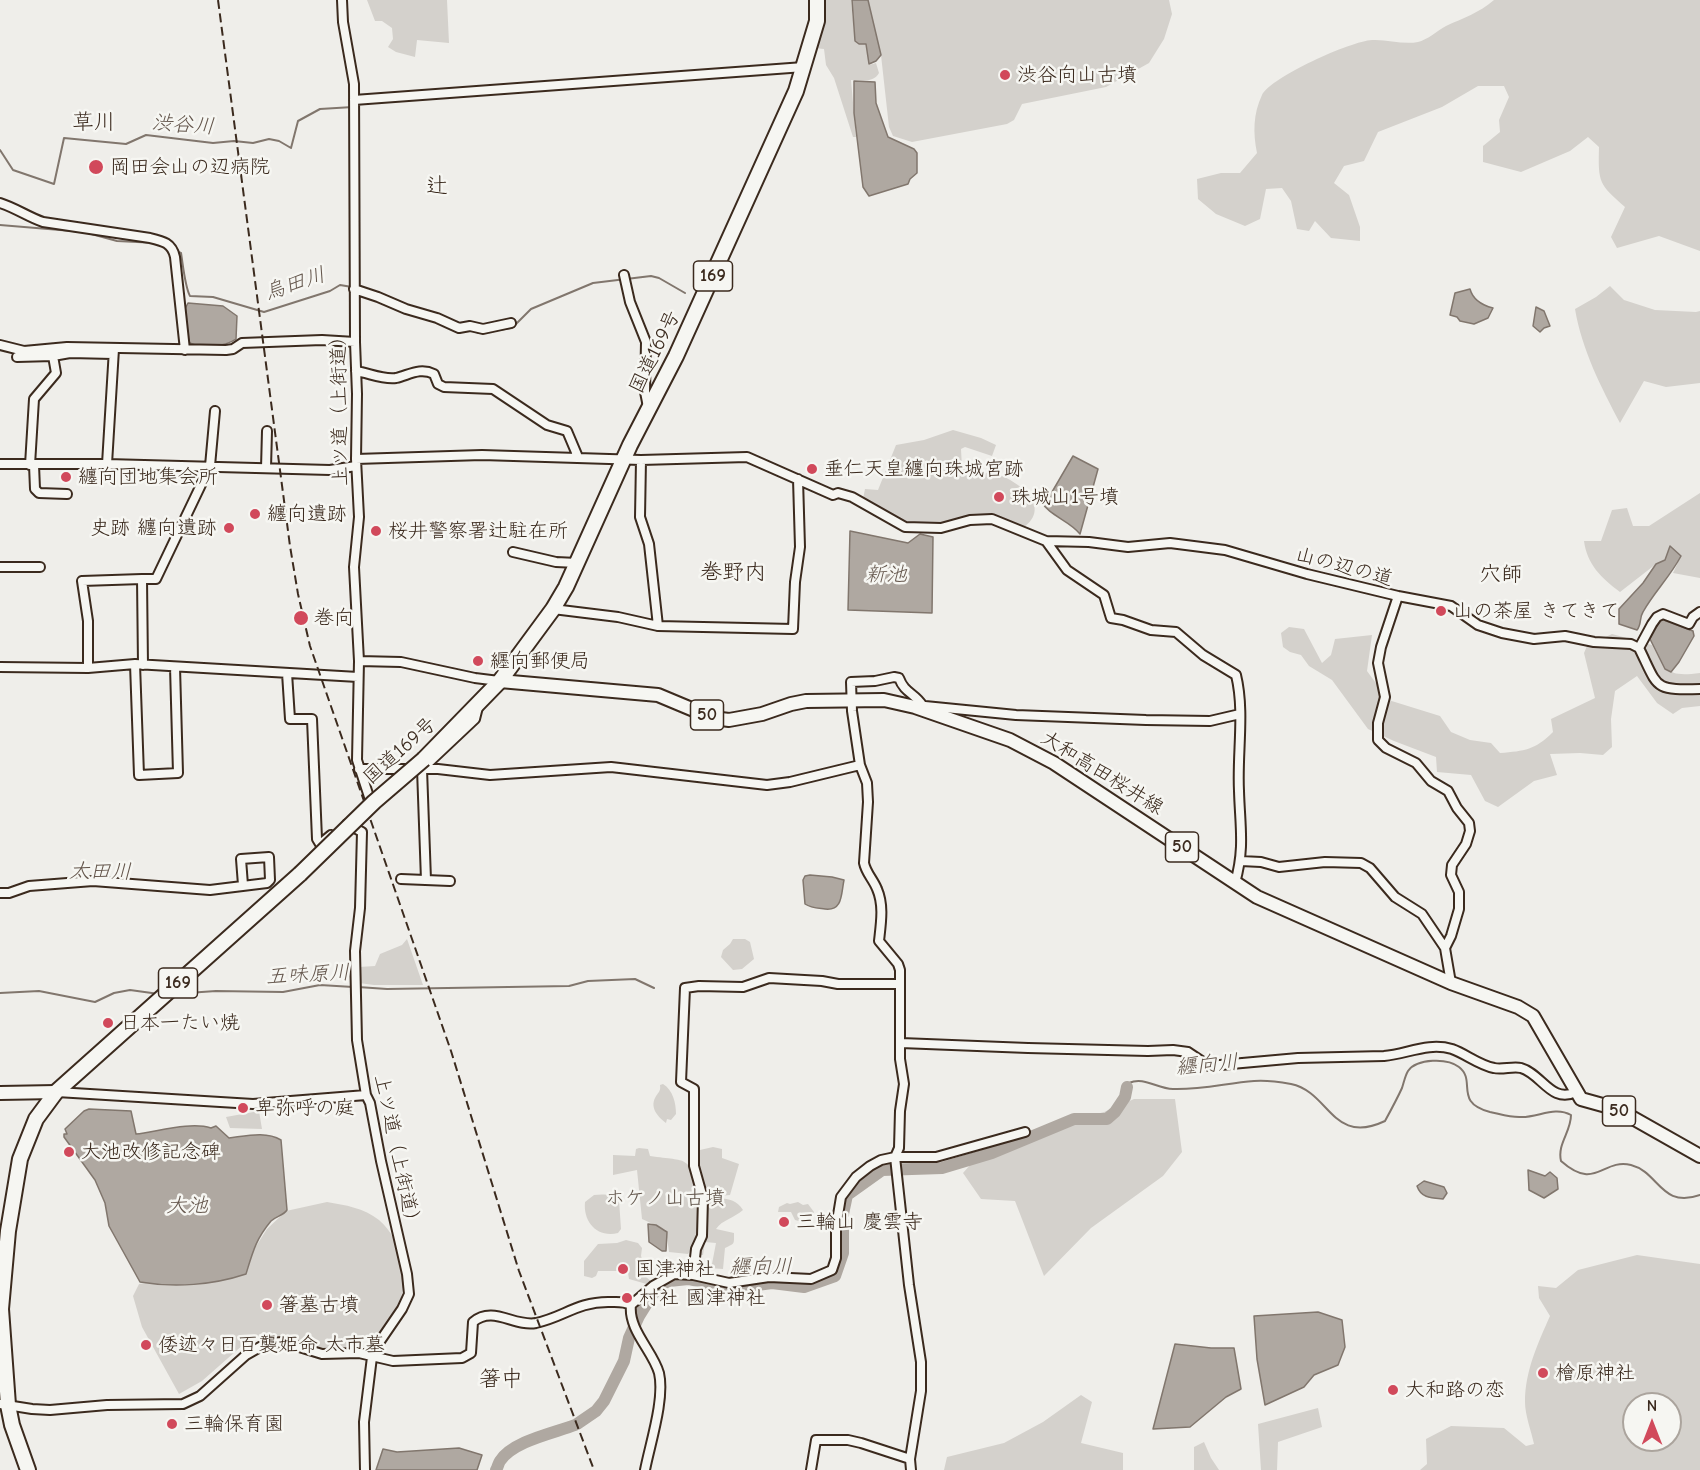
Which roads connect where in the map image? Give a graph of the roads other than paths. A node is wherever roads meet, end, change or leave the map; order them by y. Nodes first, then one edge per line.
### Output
1 (342, 0) edge
2 (817, 0) edge
3 (804, 67) junction
4 (354, 100) junction
5 (0, 203) edge
6 (624, 275) dead end
7 (354, 289) junction
8 (511, 323) dead end
9 (355, 342) junction
10 (0, 345) edge
11 (185, 350) junction
12 (114, 351) junction
13 (53, 356) junction
14 (17, 357) dead end
15 (356, 371) junction
16 (649, 409) junction
17 (215, 411) dead end
18 (267, 431) dead end
19 (578, 457) junction
20 (625, 459) junction
21 (641, 460) junction
22 (356, 463) junction
23 (0, 464) edge
24 (107, 464) junction
25 (32, 465) junction
26 (210, 466) junction
27 (266, 468) junction
28 (798, 479) junction
29 (67, 494) dead end
30 (1046, 541) junction
31 (513, 552) dead end
32 (577, 563) junction
33 (0, 567) edge
34 (40, 567) dead end
35 (142, 579) junction
36 (1398, 596) junction
37 (553, 609) junction
38 (1700, 612) edge
39 (658, 626) junction
40 (1639, 648) junction
41 (359, 661) junction
42 (139, 665) junction
43 (0, 667) edge
44 (175, 667) junction
45 (88, 668) junction
46 (287, 673) junction
47 (358, 677) junction
48 (500, 681) junction
49 (1700, 689) edge
50 (852, 700) junction
51 (919, 706) junction
52 (1240, 714) junction
53 (423, 764) junction
54 (860, 765) junction
55 (359, 769) junction
56 (373, 810) dead end
57 (1241, 861) junction
58 (401, 879) dead end
59 (426, 880) junction
60 (450, 881) dead end
61 (1235, 883) junction
62 (243, 885) junction
63 (0, 894) edge
64 (1445, 948) junction
65 (900, 984) junction
66 (1451, 984) junction
67 (901, 1043) junction
68 (77, 1073) junction
69 (56, 1092) junction
70 (77, 1092) junction
71 (1576, 1092) junction
72 (0, 1093) edge
73 (366, 1095) junction
74 (1025, 1132) dead end
75 (1700, 1156) edge
76 (895, 1160) junction
77 (693, 1275) junction
78 (631, 1305) junction
79 (1, 1316) edge
80 (372, 1357) junction
81 (4, 1405) edge
82 (910, 1459) junction
83 (28, 1470) edge
84 (365, 1470) edge
85 (645, 1470) edge
86 (811, 1470) edge
87 (911, 1470) edge

1 - 4 street, 上ツ道（上街道）
2 - 3 highway, 国道169号 / 169
3 - 4 street
3 - 16 highway, 国道169号 / 169
4 - 7 street, 上ツ道（上街道）
5 - 11 street
6 - 16 street
7 - 8 street
7 - 9 street, 上ツ道（上街道）
9 - 11 street
9 - 15 street, 上ツ道（上街道）
10 - 12 street
11 - 12 street
12 - 13 street
12 - 24 street
13 - 14 street
13 - 25 street
15 - 19 street
15 - 22 street, 上ツ道（上街道）
16 - 20 highway, 国道169号 / 169
17 - 26 street
18 - 27 street
19 - 20 street
19 - 22 street
20 - 21 street
20 - 32 highway, 国道169号 / 169
21 - 28 street
21 - 39 street
22 - 27 street
22 - 41 street, 上ツ道（上街道）
23 - 25 street
24 - 25 street
24 - 26 street
25 - 29 street
26 - 27 street
26 - 35 street
28 - 30 street
28 - 39 street
30 - 36 street, 山の辺の道
30 - 52 street
31 - 32 street
32 - 37 highway, 国道169号 / 169
33 - 34 street
35 - 42 street
35 - 45 street
36 - 40 street
36 - 64 street, 山の辺の道
37 - 39 street
37 - 48 highway, 国道169号 / 169
38 - 40 street
40 - 49 street
41 - 47 street, 上ツ道（上街道）
41 - 48 street
42 - 44 street
42 - 44 street
42 - 45 street
43 - 45 street
44 - 46 street
46 - 47 street
46 - 73 street, 上ツ道（上街道）
47 - 55 street, 上ツ道（上街道）
48 - 50 main road, 大和高田桜井線 / 50
48 - 53 highway, 国道169号 / 169
50 - 51 main road, 大和高田桜井線 / 50
50 - 51 street
50 - 54 street
51 - 52 street
51 - 61 main road, 大和高田桜井線 / 50
52 - 57 street
53 - 54 street
53 - 55 street
53 - 59 street
53 - 68 highway, 国道169号 / 169, bridge
54 - 65 street
55 - 56 street, 上ツ道（上街道）
57 - 61 street
57 - 64 street
58 - 59 street
59 - 60 street
61 - 66 main road, 大和高田桜井線 / 50
62 - 62 street
62 - 63 street
64 - 66 street
65 - 67 street
65 - 77 street
66 - 71 main road, 大和高田桜井線 / 50
67 - 71 street
67 - 76 street
68 - 69 highway, 国道169号 / 169
68 - 70 street
69 - 70 street
69 - 72 main road
69 - 79 highway, 国道169号 / 169
70 - 73 street
71 - 75 main road, 50
73 - 80 street, 上ツ道（上街道）
74 - 76 street
76 - 77 street
76 - 82 street
77 - 78 street
78 - 80 street
78 - 85 street
79 - 81 highway, 国道169号 / 169
80 - 81 street
80 - 84 street, 上ツ道（上街道）
81 - 83 highway, 国道169号 / 169
82 - 86 street
82 - 87 street

